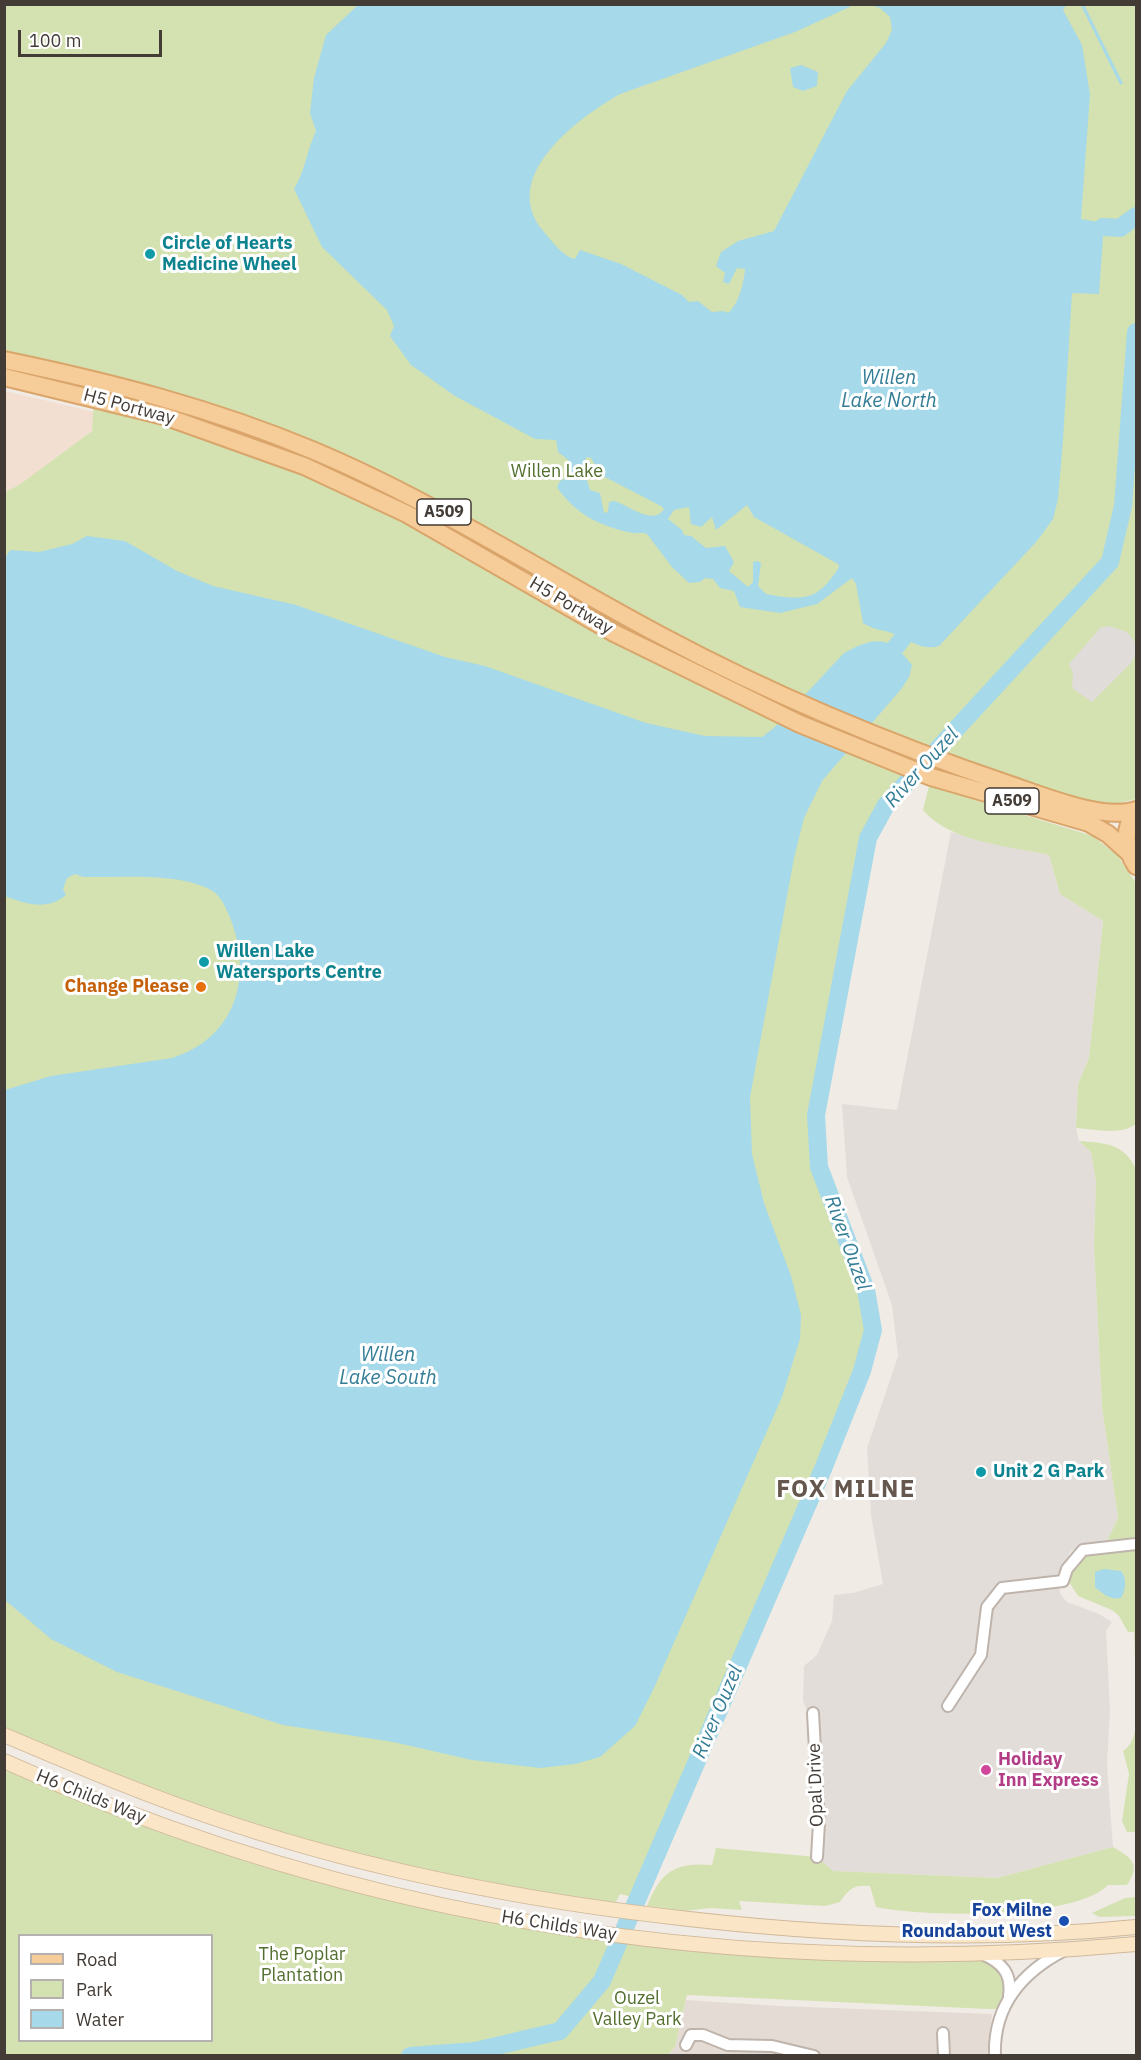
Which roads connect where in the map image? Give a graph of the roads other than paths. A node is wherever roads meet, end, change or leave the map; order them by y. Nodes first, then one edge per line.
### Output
1 (4, 360) edge
2 (4, 377) edge
3 (116, 393) junction
4 (1067, 809) junction
5 (1137, 811) edge
6 (1091, 816) junction
7 (1134, 863) edge
8 (1137, 1544) edge
9 (948, 1706) dead end
10 (813, 1713) dead end
11 (4, 1735) edge
12 (4, 1761) edge
13 (817, 1857) dead end
14 (1134, 1927) edge
15 (1135, 1944) edge
16 (1065, 1950) junction
17 (982, 1954) junction
18 (1010, 1997) junction
19 (943, 2033) dead end
20 (689, 2040) dead end
21 (771, 2051) edge
22 (814, 2055) edge
23 (945, 2055) edge
24 (995, 2055) edge

1 - 3 main road, H5 Portway / A509
2 - 3 main road, H5 Portway / A509
3 - 4 main road, H5 Portway / A509
3 - 4 main road, H5 Portway / A509
4 - 6 main road, H5 Portway / A509
5 - 6 main road, H5 Portway / A509
5 - 7 main road, A509
6 - 7 main road, H5 Portway / A509
8 - 9 street
10 - 13 street, Opal Drive
11 - 14 street, H6 Childs Way
12 - 17 street, H6 Childs Way
15 - 16 street, H6 Childs Way
16 - 17 street, H6 Childs Way
16 - 18 street
17 - 18 street
18 - 24 street
19 - 23 street
20 - 21 street
21 - 22 street

